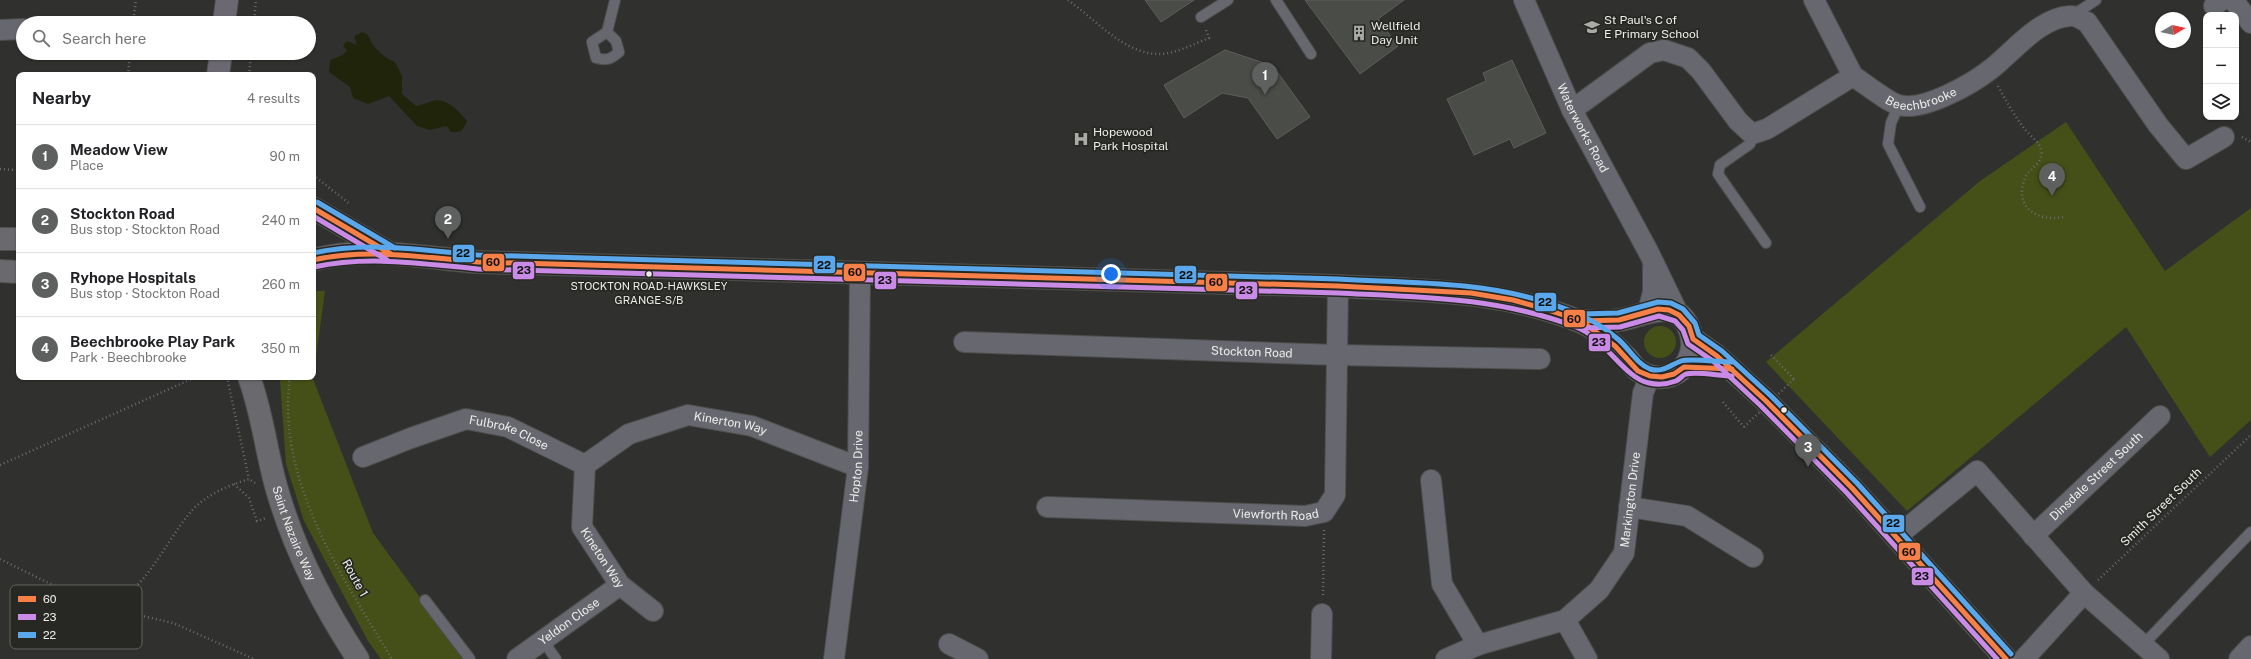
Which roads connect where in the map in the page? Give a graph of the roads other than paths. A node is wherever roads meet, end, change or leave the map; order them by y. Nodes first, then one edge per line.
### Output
1 (227, 0) edge
2 (615, 0) edge
3 (1228, 0) edge
4 (1276, 0) edge
5 (1524, 0) edge
6 (1814, 0) edge
7 (2096, 0) edge
8 (2223, 2) edge
9 (2072, 15) junction
10 (225, 16) edge
11 (1201, 17) road end
12 (2251, 23) edge
13 (16, 29) edge
14 (0, 30) edge
15 (607, 32) dead end
16 (1312, 54) dead end
17 (219, 60) edge
18 (218, 72) edge
19 (1853, 76) junction
20 (1899, 105) junction
21 (1572, 110) junction
22 (1752, 134) junction
23 (2224, 137) dead end
24 (1920, 207) dead end
25 (316, 210) edge
26 (0, 238) edge
27 (16, 239) edge
28 (1766, 243) dead end
29 (1649, 253) junction
30 (391, 254) junction
31 (316, 259) edge
32 (0, 271) edge
33 (16, 272) edge
34 (860, 272) junction
35 (1338, 286) junction
36 (1643, 313) junction
37 (1678, 315) junction
38 (1581, 321) junction
39 (1693, 339) junction
40 (964, 342) dead end
41 (1338, 355) junction
42 (1540, 359) dead end
43 (1630, 361) junction
44 (1684, 367) junction
45 (1732, 370) junction
46 (1650, 376) junction
47 (259, 387) edge
48 (2160, 416) dead end
49 (363, 457) dead end
50 (585, 465) junction
51 (858, 467) junction
52 (1431, 480) dead end
53 (1047, 507) dead end
54 (1629, 507) junction
55 (2251, 532) edge
56 (2033, 536) junction
57 (1896, 537) junction
58 (1753, 557) dead end
59 (620, 586) junction
60 (2084, 593) junction
61 (425, 600) dead end
62 (653, 611) dead end
63 (1322, 614) road end
64 (1565, 620) junction
65 (543, 641) junction
66 (949, 644) dead end
67 (1478, 645) junction
68 (2142, 646) junction
69 (2251, 646) edge
70 (2001, 658) edge
71 (358, 659) edge
72 (470, 659) edge
73 (517, 659) edge
74 (556, 659) edge
75 (834, 659) edge
76 (978, 659) edge
77 (1321, 659) edge
78 (1446, 659) edge
79 (1587, 659) edge
80 (2024, 659) edge
81 (2159, 659) edge
82 (2239, 659) edge

1 - 10 main road
2 - 15 lane
3 - 11 lane
4 - 16 lane
5 - 21 street, Waterworks Road
6 - 19 street
7 - 9 lane
8 - 12 street
9 - 20 street, Beechbrooke
9 - 23 street
13 - 14 street
17 - 18 main road
19 - 20 street, Beechbrooke
19 - 22 street
20 - 24 lane
21 - 22 street
21 - 29 street, Waterworks Road
22 - 28 lane
25 - 30 main road
26 - 27 highway
29 - 36 street, Waterworks Road
29 - 37 street, Waterworks Road
30 - 31 main road
30 - 34 main road
32 - 33 highway
34 - 35 main road
34 - 51 street, Hopton Drive
35 - 38 main road
35 - 41 street, Viewforth Road
36 - 37 main road
36 - 38 main road
36 - 43 main road
37 - 39 main road
38 - 43 main road
39 - 44 main road
39 - 45 main road
40 - 41 street, Stockton Road
41 - 42 street, Stockton Road
41 - 53 street, Viewforth Road
43 - 46 main road
44 - 45 main road
44 - 46 main road
45 - 57 main road
46 - 54 street, Markington Drive
47 - 71 highway, Saint Nazaire Way
48 - 56 street, Dinsdale Street South
49 - 50 street, Fulbroke Close
50 - 51 street, Kinerton Way
50 - 59 street, Kineton Way
51 - 75 street, Hopton Drive
52 - 67 street
54 - 58 street
54 - 64 street, Markington Drive
55 - 68 lane
56 - 57 street
56 - 60 street
57 - 70 main road
59 - 62 street, Kineton Way
59 - 65 street, Yeldon Close
60 - 68 street
60 - 80 street
61 - 72 lane
63 - 77 street
64 - 67 street, Markington Drive
64 - 79 street
65 - 73 street, Yeldon Close
65 - 74 lane
66 - 76 street
67 - 78 street, Markington Drive
68 - 81 street
69 - 82 street

